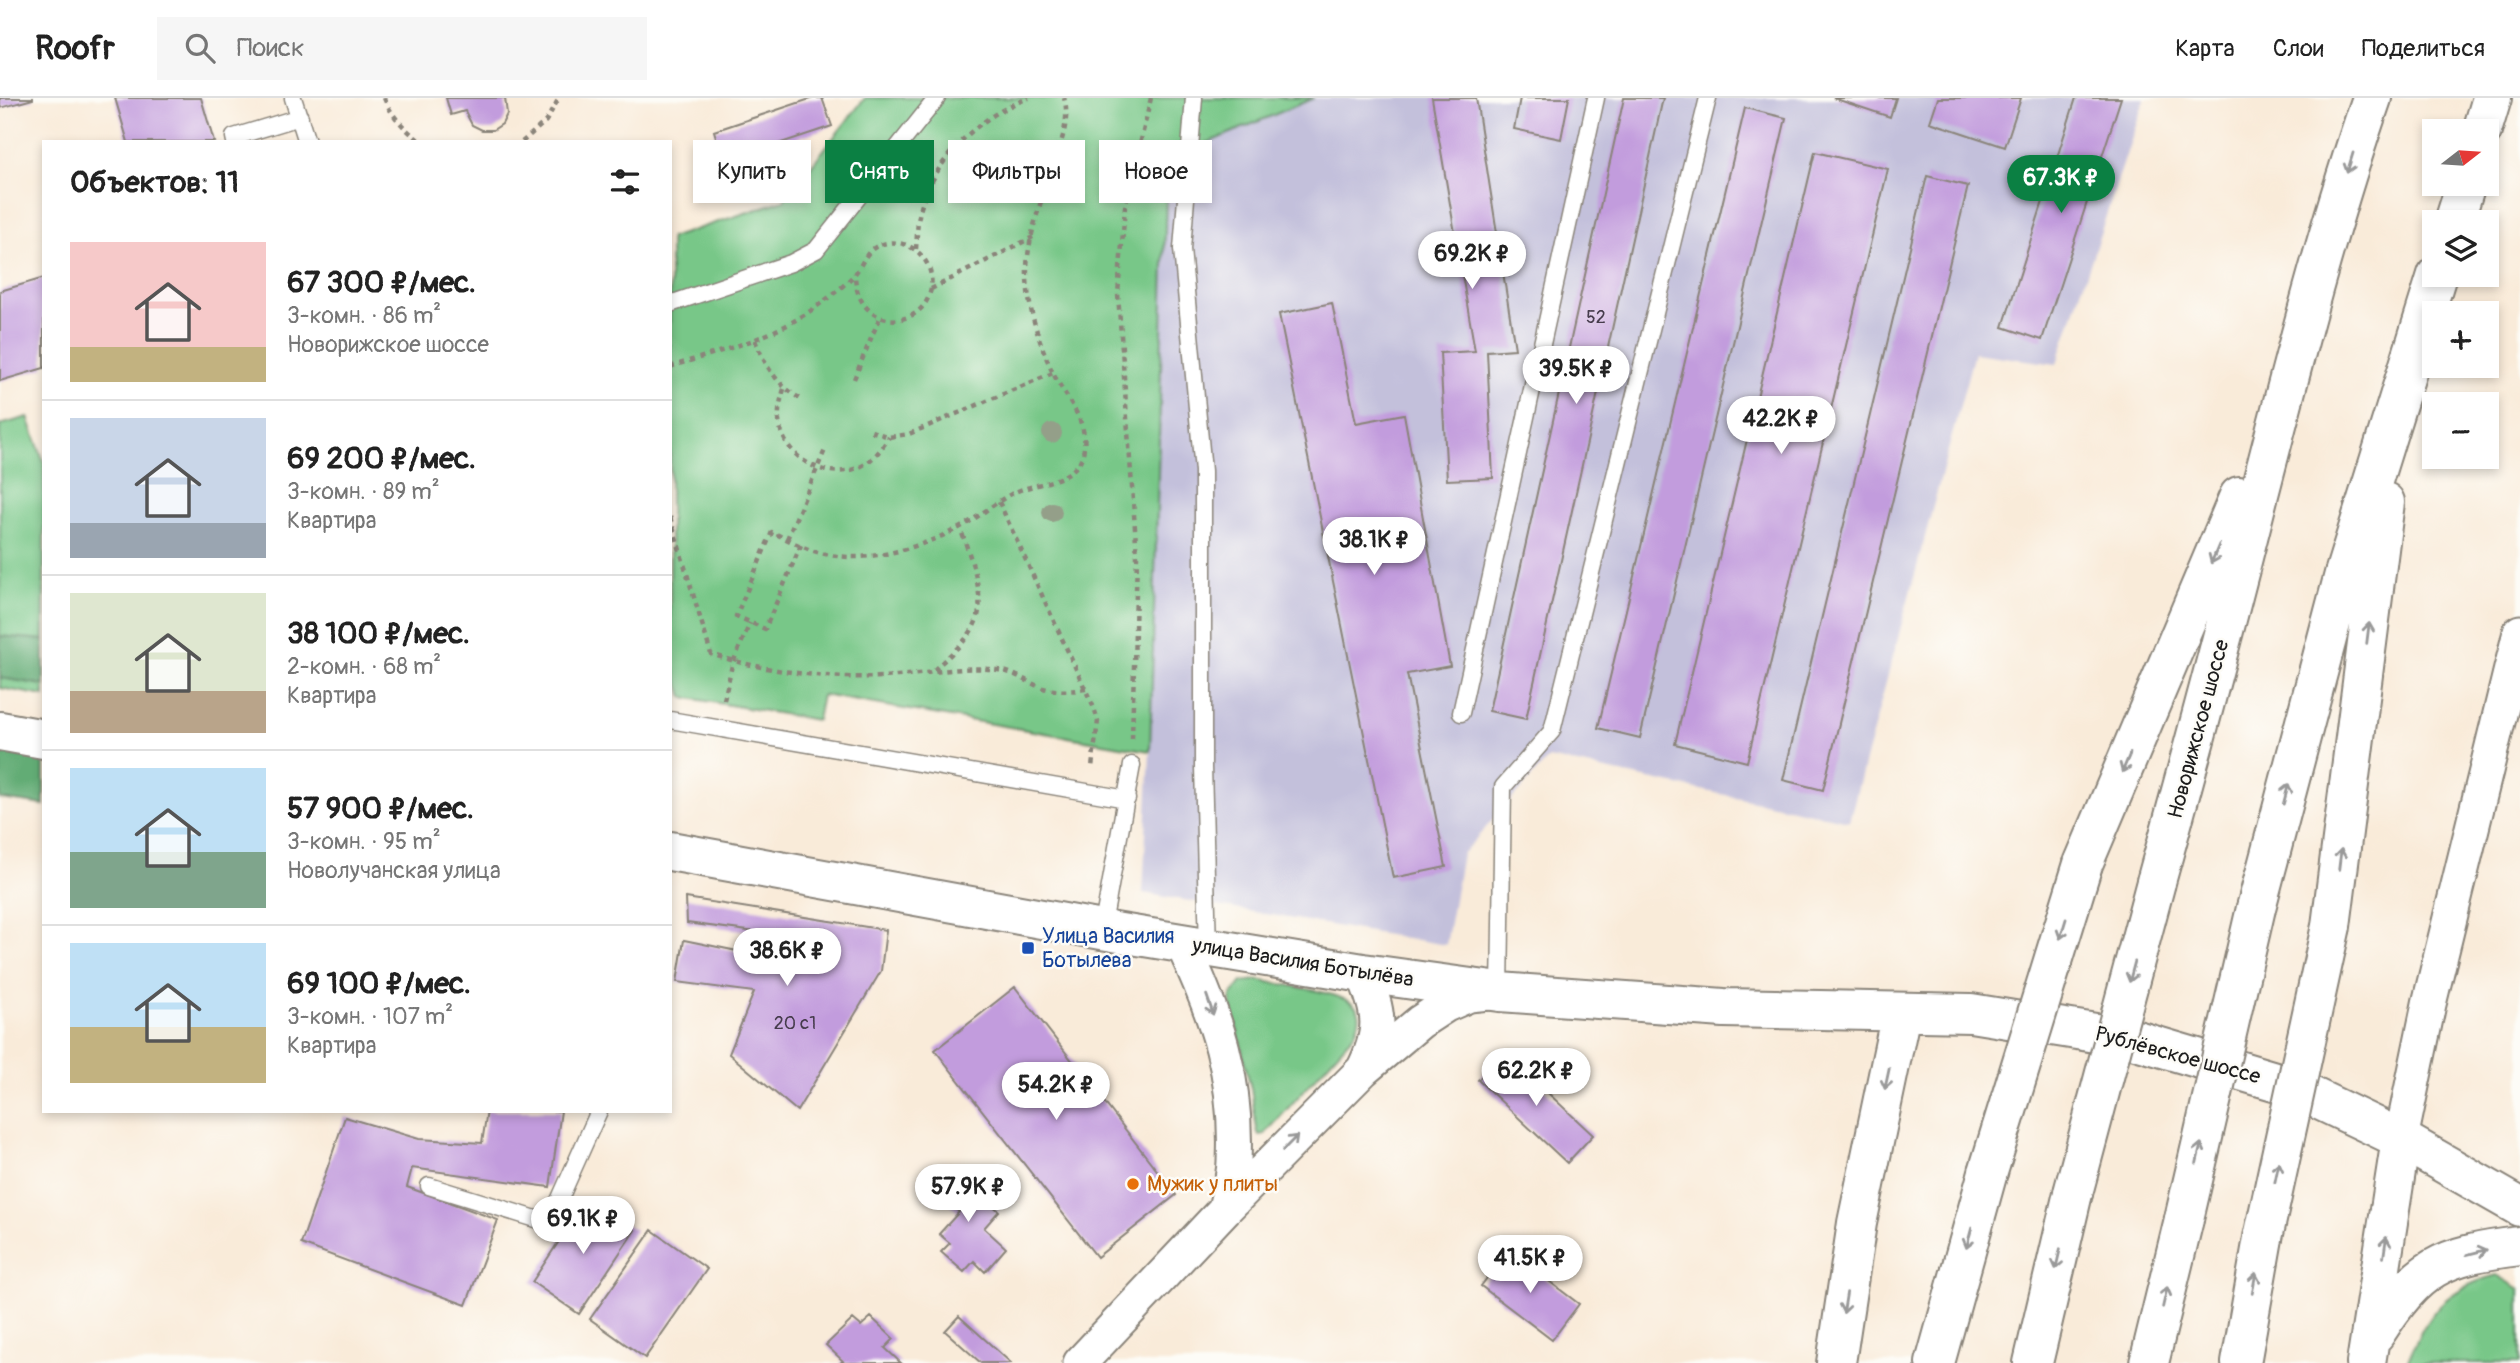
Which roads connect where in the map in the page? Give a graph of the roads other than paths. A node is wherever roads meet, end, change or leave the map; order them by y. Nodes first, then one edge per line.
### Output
1 (293, 98) edge
2 (937, 98) edge
3 (1194, 98) edge
4 (1595, 98) edge
5 (1708, 98) edge
6 (2372, 98) edge
7 (2492, 98) edge
8 (300, 117) junction
9 (2486, 119) edge
10 (235, 140) edge
11 (306, 140) edge
12 (2433, 287) edge
13 (672, 303) edge
14 (2289, 378) junction
15 (2398, 402) junction
16 (2520, 632) edge
17 (1461, 713) dead end
18 (672, 720) edge
19 (0, 732) edge
20 (42, 739) edge
21 (1132, 765) road end
22 (1127, 799) junction
23 (672, 851) edge
24 (1102, 930) junction
25 (1195, 945) junction
26 (1363, 973) junction
27 (1500, 992) junction
28 (1901, 1013) junction
29 (1363, 1070) junction
30 (598, 1113) edge
31 (2401, 1139) junction
32 (429, 1186) dead end
33 (2520, 1207) edge
34 (1225, 1209) junction
35 (2520, 1246) edge
36 (2245, 1346) edge
37 (2369, 1351) edge
38 (1080, 1363) edge
39 (1836, 1363) edge
40 (1935, 1363) edge
41 (2033, 1363) edge
42 (2149, 1363) edge

1 - 8 lane
2 - 13 lane
3 - 25 lane
4 - 17 lane
5 - 27 lane
6 -> 14 main road, Новорижское шоссе
7 - 9 main road
8 - 10 lane
8 - 11 lane
12 - 15 main road
14 -> 40 main road, bridge
14 -> 41 main road, Новорижское шоссе, bridge
36 -> 15 main road, bridge
42 -> 15 main road, bridge
16 - 31 street
18 - 22 lane
19 - 20 main road
21 - 22 lane
22 - 24 lane
23 - 24 main road, улица Василия Ботылёва
24 - 25 main road, улица Василия Ботылёва
25 - 26 main road, улица Василия Ботылёва
25 -> 34 street
26 - 27 main road, улица Василия Ботылёва
26 - 29 street
27 - 28 main road, улица Василия Ботылёва
27 - 29 street
28 - 31 main road, Рублёвское шоссе
28 -> 39 main road
34 -> 29 street
30 - 32 lane
31 - 33 main road, Рублёвское шоссе
37 -> 31 main road
34 - 38 street
37 -> 35 main road

